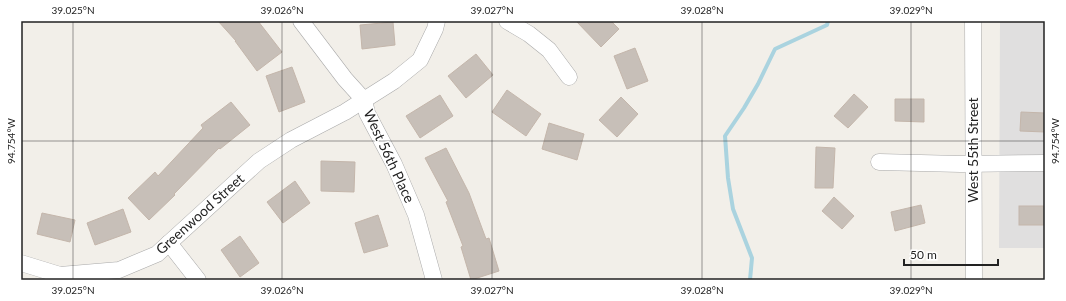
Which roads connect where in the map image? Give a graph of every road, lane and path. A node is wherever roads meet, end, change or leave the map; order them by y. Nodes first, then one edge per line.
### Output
1 (301, 21) edge
2 (437, 21) edge
3 (508, 21) edge
4 (973, 21) edge
5 (569, 77) dead end
6 (364, 100) junction
7 (879, 162) dead end
8 (973, 163) junction
9 (1045, 163) edge
10 (169, 243) junction
11 (21, 263) edge
12 (198, 280) edge
13 (434, 280) edge
14 (974, 280) edge

1 - 6 street
2 - 6 street, Greenwood Street
3 - 5 street
4 - 8 street, West 55th Street
6 - 10 street, Greenwood Street
6 - 13 street, West 56th Place
7 - 8 street
8 - 9 street
8 - 14 street, West 55th Street
10 - 11 street, Greenwood Street
10 - 12 street

